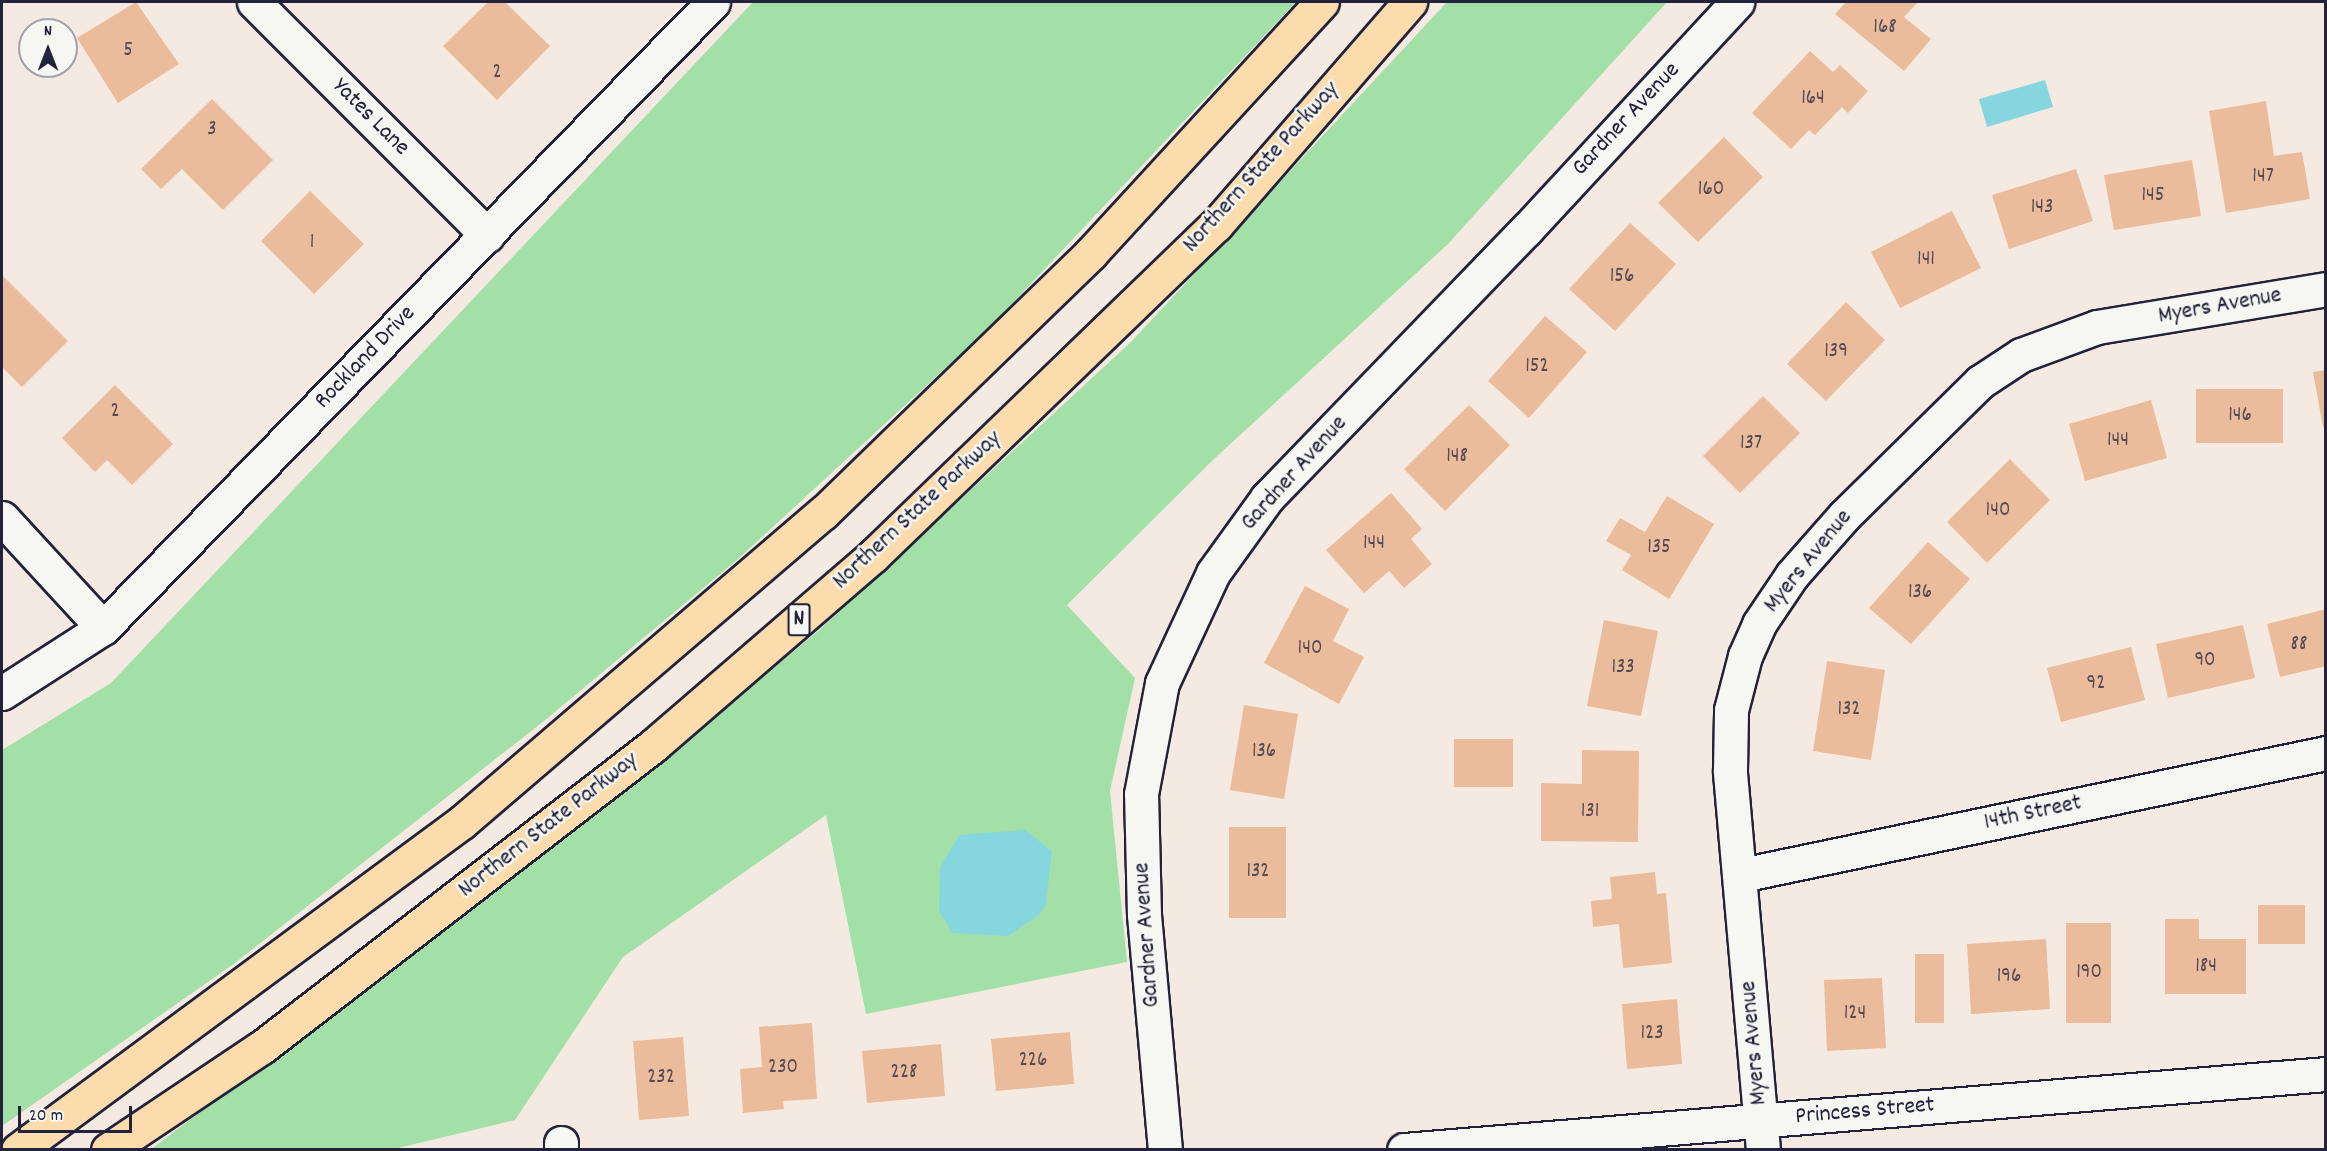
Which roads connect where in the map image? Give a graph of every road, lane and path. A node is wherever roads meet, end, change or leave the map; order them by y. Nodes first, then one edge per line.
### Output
1 (254, 2) edge
2 (713, 2) edge
3 (1322, 2) edge
4 (1410, 2) edge
5 (1737, 2) edge
6 (487, 235) junction
7 (2325, 289) edge
8 (2, 518) edge
9 (103, 628) junction
10 (2, 693) edge
11 (2325, 753) edge
12 (1741, 875) junction
13 (2325, 1074) edge
14 (1762, 1135) edge
15 (18, 1149) edge
16 (108, 1149) edge
17 (1165, 1149) edge
18 (1404, 1149) edge

1 - 6 street, Yates Lane
2 - 6 street, Rockland Drive
3 - 15 highway
4 - 16 highway, Northern State Parkway / N
5 - 17 street, Gardner Avenue
6 - 9 street, Rockland Drive
7 - 12 street, Myers Avenue
8 - 9 street
9 - 10 street, Rockland Drive
11 - 12 street, 14th Street
12 - 14 street, Myers Avenue
13 - 14 street, Princess Street
14 - 18 street, Princess Street

